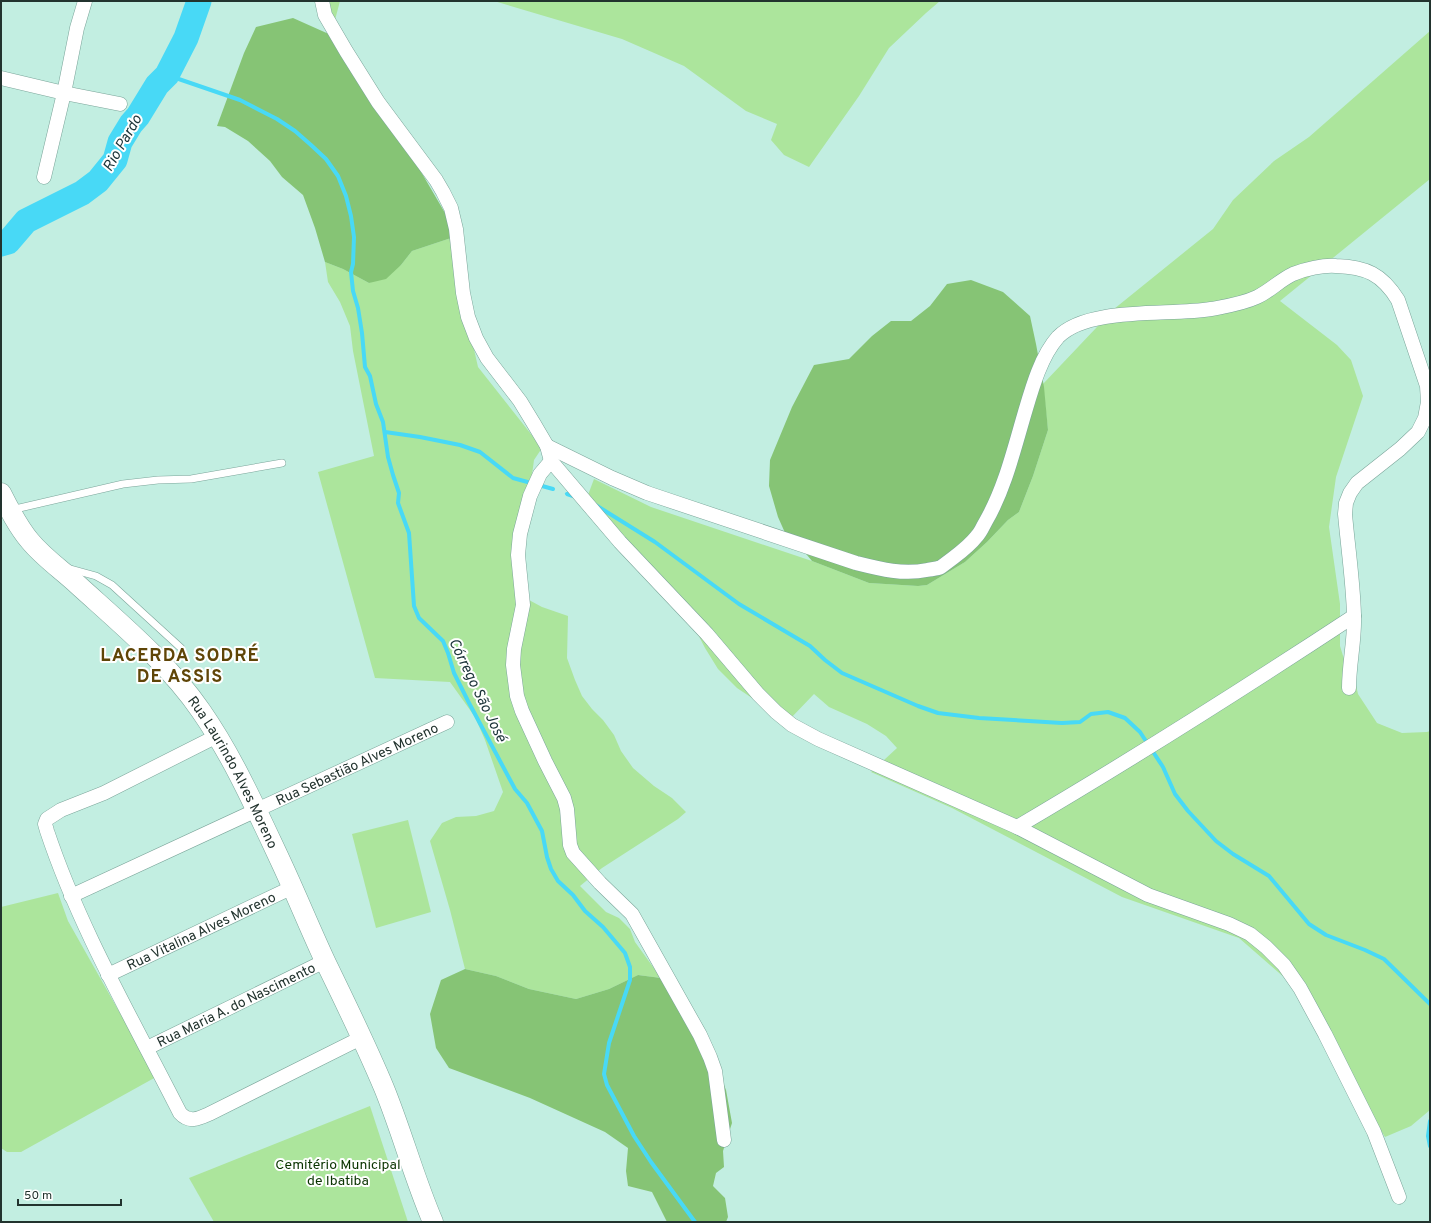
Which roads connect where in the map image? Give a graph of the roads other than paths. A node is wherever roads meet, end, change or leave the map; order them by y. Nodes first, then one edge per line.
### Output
1 (85, 1) edge
2 (322, 1) edge
3 (1, 78) edge
4 (64, 93) junction
5 (120, 104) dead end
6 (44, 176) dead end
7 (547, 446) junction
8 (551, 461) junction
9 (282, 463) dead end
10 (1, 493) edge
11 (10, 510) junction
12 (51, 562) junction
13 (1354, 616) junction
14 (181, 648) dead end
15 (1349, 688) dead end
16 (447, 722) dead end
17 (217, 736) junction
18 (256, 810) junction
19 (1017, 827) junction
20 (293, 887) junction
21 (71, 896) junction
22 (325, 960) junction
23 (108, 975) junction
24 (363, 1037) junction
25 (147, 1048) junction
26 (724, 1140) dead end
27 (1399, 1197) dead end
28 (433, 1222) edge

1 - 4 street
2 - 7 street
3 - 4 street
4 - 5 street
4 - 6 street
7 - 8 street
7 - 13 street
8 - 19 street
8 - 26 street
9 - 11 lane
10 - 11 street, Rua Laurindo Alves Moreno
11 - 12 street, Rua Laurindo Alves Moreno
12 - 14 lane
12 - 17 street, Rua Laurindo Alves Moreno
13 - 15 street
13 - 19 street
16 - 18 street, Rua Sebastião Alves Moreno
17 - 18 street, Rua Laurindo Alves Moreno
17 - 21 street
18 - 20 street, Rua Laurindo Alves Moreno
18 - 21 street, Rua Sebastião Alves Moreno
19 - 27 street
20 - 22 street, Rua Laurindo Alves Moreno
20 - 23 street, Rua Vitalina Alves Moreno
21 - 23 street
22 - 24 street, Rua Laurindo Alves Moreno
22 - 25 street, Rua Maria A. do Nascimento
23 - 25 street
24 - 25 street
24 - 28 street, Rua Laurindo Alves Moreno

